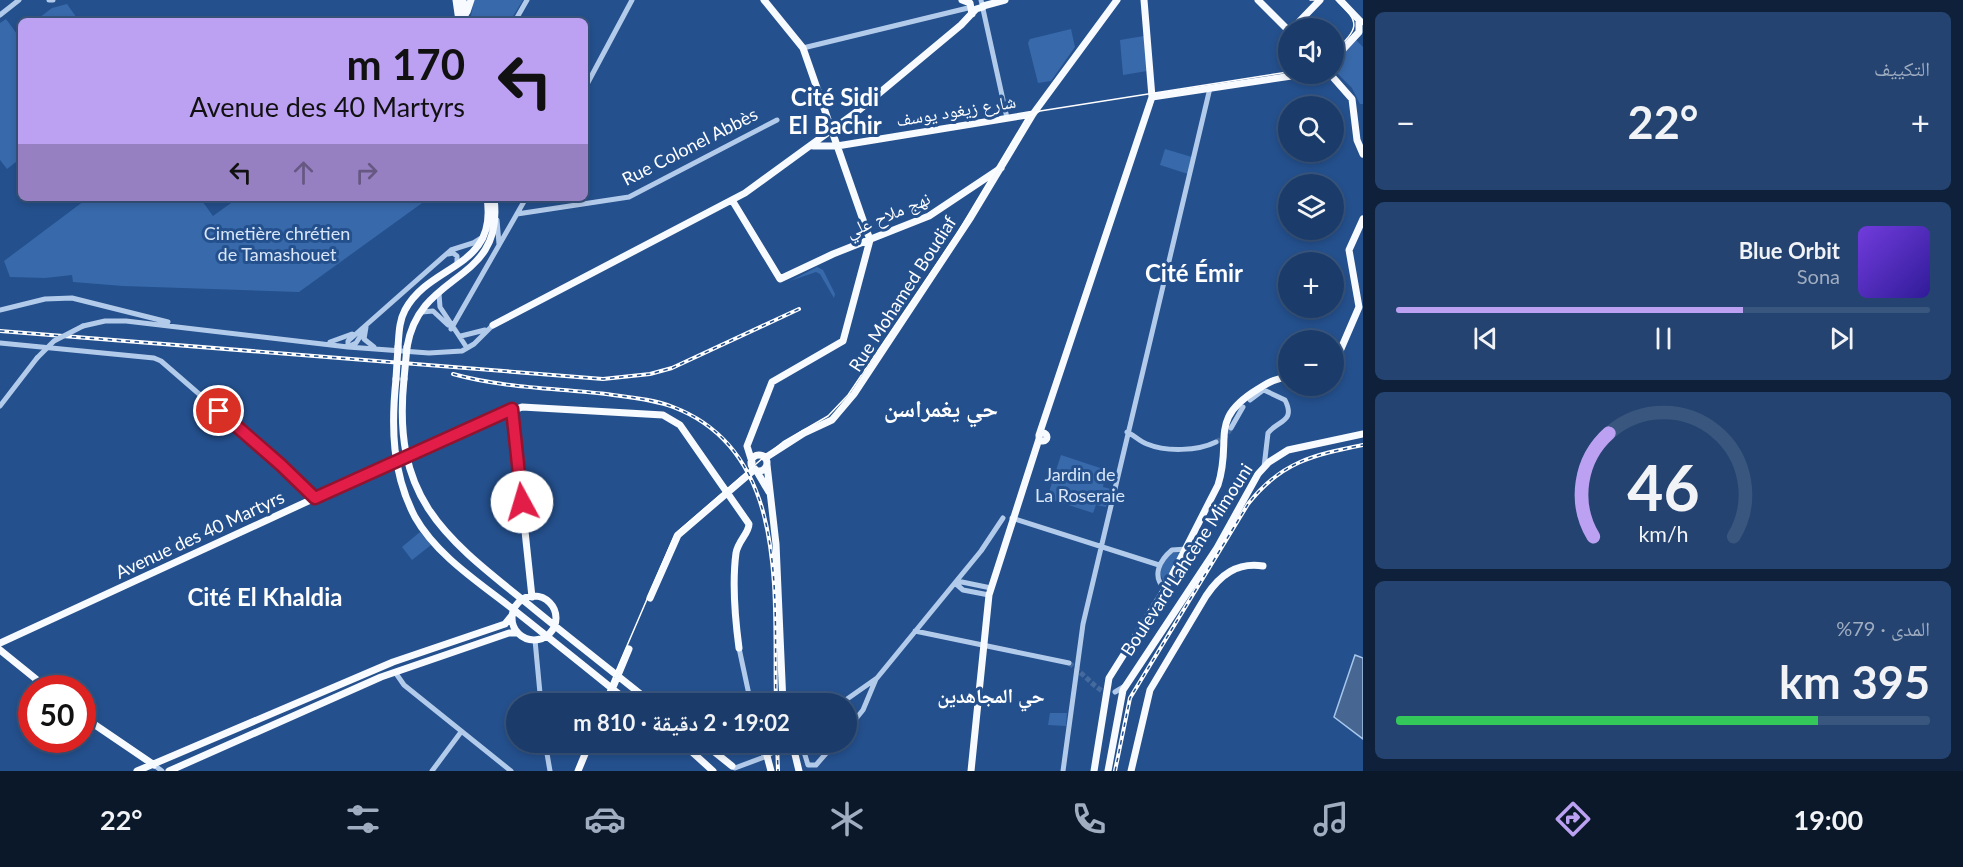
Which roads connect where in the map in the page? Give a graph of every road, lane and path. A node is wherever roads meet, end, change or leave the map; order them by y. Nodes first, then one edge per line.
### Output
1 (19, 0) edge
2 (456, 0) edge
3 (463, 0) edge
4 (471, 0) edge
5 (527, 0) edge
6 (632, 0) edge
7 (764, 0) edge
8 (1005, 0) edge
9 (1117, 0) edge
10 (1144, 0) edge
11 (1258, 0) edge
12 (1320, 0) edge
13 (1340, 0) edge
14 (982, 4) edge
15 (969, 6) edge
16 (0, 15) edge
17 (463, 18) edge
18 (464, 18) edge
19 (465, 18) edge
20 (517, 18) edge
21 (1278, 18) edge
22 (1302, 18) edge
23 (1361, 22) edge
24 (1363, 30) edge
25 (1356, 37) junction
26 (803, 48) junction
27 (1344, 49) edge
28 (1278, 78) edge
29 (588, 82) edge
30 (1339, 84) edge
31 (1210, 88) junction
32 (1152, 97) junction
33 (1033, 114) junction
34 (1007, 118) junction
35 (777, 120) dead end
36 (831, 131) junction
37 (814, 144) junction
38 (837, 146) junction
39 (1363, 154) edge
40 (1001, 168) junction
41 (732, 200) junction
42 (487, 201) edge
43 (494, 201) edge
44 (524, 201) edge
45 (521, 206) junction
46 (529, 212) junction
47 (517, 214) junction
48 (1363, 219) edge
49 (497, 220) junction
50 (509, 226) junction
51 (486, 232) junction
52 (870, 240) junction
53 (499, 245) junction
54 (446, 254) junction
55 (456, 266) junction
56 (445, 286) junction
57 (0, 310) edge
58 (417, 314) junction
59 (367, 325) junction
60 (493, 325) junction
61 (185, 326) junction
62 (455, 330) junction
63 (485, 330) junction
64 (1344, 342) edge
65 (0, 343) edge
66 (324, 343) junction
67 (466, 346) junction
68 (348, 347) junction
69 (381, 350) junction
70 (1278, 379) edge
71 (1250, 400) dead end
72 (0, 406) edge
73 (1243, 407) dead end
74 (512, 409) junction
75 (1231, 428) tunnel mouth
76 (1126, 432) junction
77 (1363, 434) edge
78 (1216, 442) tunnel mouth
79 (748, 451) junction
80 (1266, 455) junction
81 (407, 456) junction
82 (1274, 458) junction
83 (764, 460) junction
84 (396, 461) junction
85 (754, 467) junction
86 (1263, 468) junction
87 (728, 492) junction
88 (770, 494) junction
89 (315, 498) junction
90 (1009, 516) junction
91 (1102, 545) junction
92 (1187, 549) junction
93 (1159, 565) junction
94 (1263, 566) dead end
95 (955, 583) junction
96 (1165, 589) junction
97 (990, 592) junction
98 (531, 597) junction
99 (650, 598) dead end
100 (523, 600) junction
101 (514, 612) junction
102 (555, 626) junction
103 (915, 631) junction
104 (518, 633) junction
105 (546, 636) junction
106 (535, 640) junction
107 (0, 644) edge
108 (984, 647) junction
109 (739, 648) joint
110 (629, 649) dead end
111 (0, 650) edge
112 (1069, 663) tunnel mouth
113 (395, 672) junction
114 (31, 675) edge
115 (617, 675) junction
116 (877, 678) junction
117 (1126, 685) junction
118 (612, 688) junction
119 (540, 693) edge
120 (610, 693) edge
121 (618, 693) edge
122 (639, 693) edge
123 (749, 693) edge
124 (783, 693) edge
125 (856, 693) edge
126 (1114, 697) junction
127 (857, 715) edge
128 (96, 726) edge
129 (462, 732) junction
130 (547, 753) edge
131 (585, 753) edge
132 (694, 753) edge
133 (716, 753) edge
134 (765, 753) edge
135 (772, 753) edge
136 (792, 753) edge
137 (804, 753) edge
138 (826, 753) edge
139 (766, 756) junction
140 (154, 765) junction
141 (736, 769) edge
142 (137, 771) edge
143 (162, 771) edge
144 (169, 771) edge
145 (432, 771) edge
146 (511, 771) edge
147 (550, 771) edge
148 (578, 771) edge
149 (714, 771) edge
150 (771, 771) edge
151 (799, 771) edge
152 (971, 771) edge
153 (1063, 771) edge
154 (1094, 771) edge
155 (1108, 771) edge
156 (1131, 771) edge

1 - 16 street
2 - 17 main road
3 - 18 main road
4 - 19 main road
5 - 20 street
6 - 29 street
7 - 26 main road
8 - 14 main road
9 - 33 main road, Rue Mohamed Boudiaf
10 - 32 main road
11 - 21 main road
12 - 22 main road
13 - 23 main road
14 - 15 main road
14 - 34 street
15 - 26 street
15 - 36 main road
23 - 25 main road
24 - 25 main road
25 - 27 main road
26 - 36 main road
28 - 31 main road
30 - 39 main road
31 - 32 main road
31 - 76 street
32 - 90 main road
33 - 34 main road, شارع زيغود يوسف
33 - 40 main road, Rue Mohamed Boudiaf
34 - 38 main road, شارع زيغود يوسف
35 - 46 street, Rue Colonel Abbès
36 - 37 main road
36 - 38 main road
37 - 38 main road, شارع زيغود يوسف
37 - 41 main road
38 - 52 main road
40 - 52 main road, نهج ملاح علي
40 - 83 main road, Rue Mohamed Boudiaf
41 - 52 main road, نهج ملاح علي
41 - 60 main road
42 - 51 main road
43 - 49 main road
44 - 45 street
45 - 46 street
45 - 47 street
46 - 47 street, Rue Colonel Abbès
47 - 50 street
48 - 64 main road
49 - 50 street
49 - 53 street
49 - 56 main road
50 - 53 street
51 - 54 street
51 - 55 main road
52 - 79 main road
53 - 62 street
54 - 55 street
54 - 59 street
55 - 84 main road, bridge
56 - 58 main road
56 - 62 street
57 - 61 street
58 - 62 street
58 - 81 main road, bridge
59 - 66 street
59 - 68 street
59 - 69 street
60 - 63 street
60 - 67 street
61 - 66 street
61 - 72 street, bridge
62 - 63 street
62 - 67 street
62 - 67 street
63 - 67 street
65 - 89 street
66 - 68 street
67 - 69 street
68 - 69 street
70 - 92 main road
71 - 80 street
73 - 75 street
74 - 81 main road, Avenue des 40 Martyrs
74 - 87 main road
74 - 98 main road
76 - 78 street
76 - 91 street
77 - 82 main road, Boulevard Lahcène Mimouni
79 - 83 main road
79 - 85 main road
80 - 82 street
80 - 86 street
81 - 84 main road, Avenue des 40 Martyrs
81 - 100 main road
82 - 86 main road, Boulevard Lahcène Mimouni
83 - 85 main road
83 - 85 main road
83 - 88 main road
84 - 89 main road, Avenue des 40 Martyrs
84 - 101 main road
85 - 87 main road
85 - 88 main road
86 - 117 main road, Boulevard Lahcène Mimouni
87 - 99 main road
87 - 109 main road
88 - 124 main road
89 - 107 main road, Avenue des 40 Martyrs
90 - 91 street
90 - 95 street
90 - 97 main road
91 - 93 street
91 - 153 street
92 - 93 street
92 - 96 main road
93 - 96 street
94 - 156 main road
95 - 97 street
95 - 103 street
96 - 154 main road
97 - 108 main road
98 - 100 main road
98 - 102 main road
100 - 101 main road
100 - 102 main road
101 - 104 main road
101 - 105 main road
101 - 140 main road
102 - 105 main road
102 - 115 main road
103 - 108 street
103 - 116 street
104 - 106 main road
104 - 113 main road
105 - 106 main road
105 - 118 main road
106 - 119 street
108 - 112 street
108 - 152 main road
109 - 123 street
110 - 115 main road
111 - 114 main road
113 - 129 street
113 - 144 main road
115 - 118 main road
115 - 122 main road
116 - 125 street
116 - 127 street
117 - 126 main road, Boulevard Lahcène Mimouni
117 - 126 street
118 - 120 main road
118 - 121 main road
126 - 155 main road, Boulevard Lahcène Mimouni
128 - 140 main road
129 - 145 street
129 - 146 street
130 - 147 street
131 - 148 main road
132 - 149 main road
133 - 141 main road
134 - 139 street
135 - 139 street
136 - 151 main road
137 - 138 street
139 - 141 street
139 - 150 main road
140 - 142 main road
140 - 143 street
141 - 149 main road

